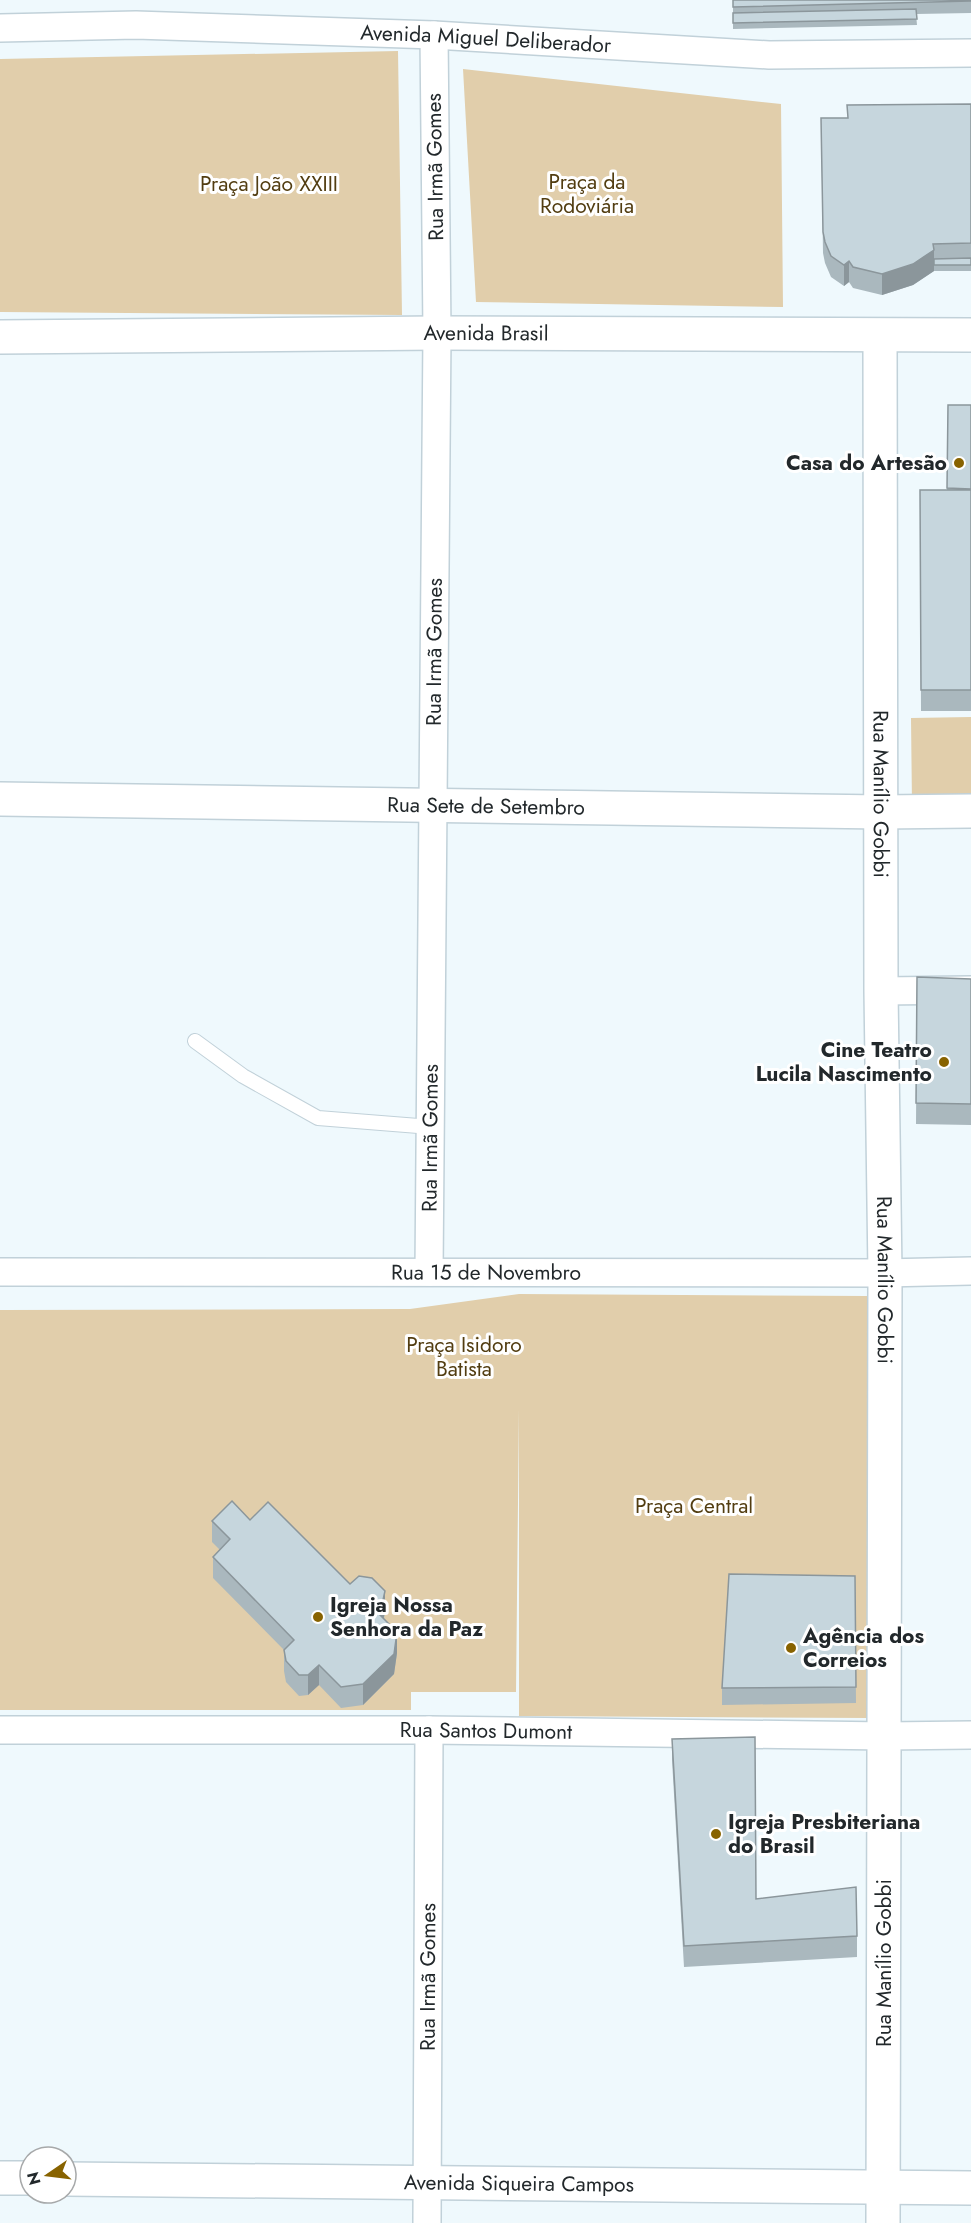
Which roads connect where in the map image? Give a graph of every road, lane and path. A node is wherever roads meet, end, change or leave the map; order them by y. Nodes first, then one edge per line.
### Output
1 (0, 27) edge
2 (434, 35) junction
3 (971, 53) edge
4 (437, 333) junction
5 (971, 335) edge
6 (880, 336) junction
7 (0, 337) edge
8 (0, 800) edge
9 (434, 806) junction
10 (971, 811) edge
11 (881, 812) junction
12 (971, 990) edge
13 (881, 992) junction
14 (195, 1041) dead end
15 (431, 1127) junction
16 (971, 1271) edge
17 (0, 1272) edge
18 (429, 1272) junction
19 (885, 1273) junction
20 (0, 1730) edge
21 (429, 1731) junction
22 (971, 1735) edge
23 (886, 1736) junction
24 (0, 2178) edge
25 (18, 2178) edge
26 (78, 2179) edge
27 (427, 2183) junction
28 (971, 2188) edge
29 (883, 2189) junction
30 (427, 2223) edge
31 (883, 2223) edge

1 - 2 street, Avenida Miguel Deliberador
2 - 3 street, Avenida Miguel Deliberador
2 - 4 street, Rua Irmã Gomes
4 - 6 street, Avenida Brasil
4 - 7 street, Avenida Brasil
4 - 9 street, Rua Irmã Gomes
5 - 6 street, Avenida Brasil
6 - 11 street, Rua Manílio Gobbi
8 - 9 street, Rua Sete de Setembro
9 - 11 street, Rua Sete de Setembro
9 - 15 street, Rua Irmã Gomes
10 - 11 street, Rua Sete de Setembro
11 - 13 street, Rua Manílio Gobbi
12 - 13 street
13 - 19 street, Rua Manílio Gobbi
14 - 15 lane
15 - 18 street, Rua Irmã Gomes
16 - 19 street, Rua 15 de Novembro
17 - 18 street, Rua 15 de Novembro
18 - 19 street, Rua 15 de Novembro
19 - 23 street, Rua Manílio Gobbi
20 - 21 street, Rua Santos Dumont
21 - 23 street, Rua Santos Dumont
21 - 27 street, Rua Irmã Gomes
22 - 23 street, Rua Santos Dumont
23 - 29 street, Rua Manílio Gobbi
24 - 25 street
26 - 27 street, Avenida Siqueira Campos
27 - 29 street, Avenida Siqueira Campos
27 - 30 street, Rua Irmã Gomes
28 - 29 street, Avenida Siqueira Campos
29 - 31 street, Rua Manílio Gobbi

